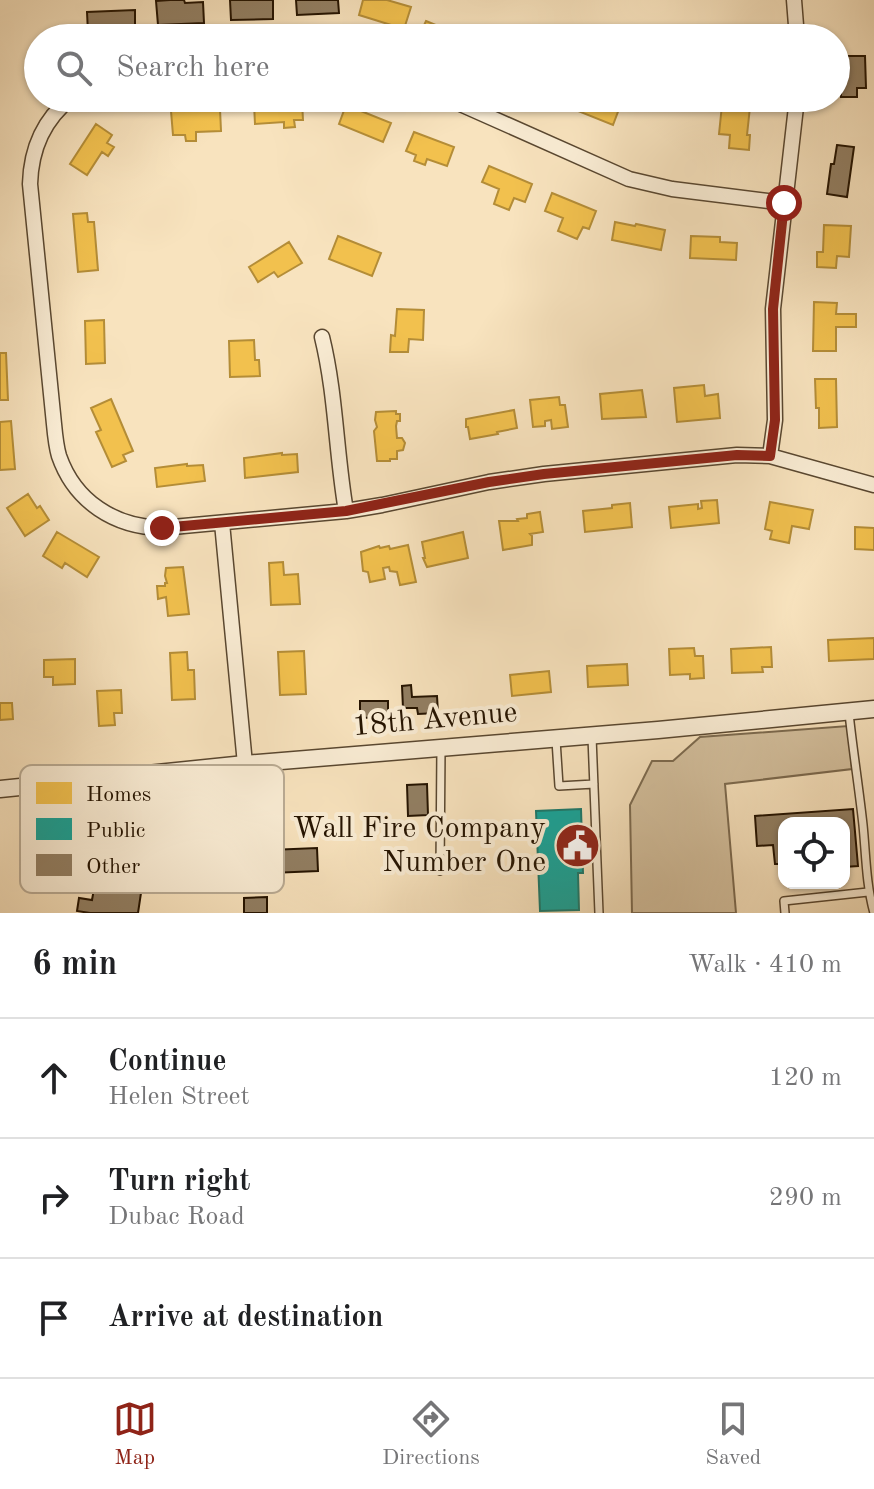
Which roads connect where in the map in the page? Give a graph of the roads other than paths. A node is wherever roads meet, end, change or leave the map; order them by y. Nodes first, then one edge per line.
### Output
1 (794, 0) edge
2 (796, 24) edge
3 (56, 112) edge
4 (478, 112) edge
5 (795, 112) edge
6 (784, 203) junction
7 (322, 337) dead end
8 (770, 456) junction
9 (874, 485) edge
10 (346, 511) junction
11 (222, 523) junction
12 (874, 709) edge
13 (849, 712) junction
14 (592, 735) junction
15 (556, 738) junction
16 (441, 748) junction
17 (245, 764) junction
18 (235, 765) edge
19 (594, 784) junction
20 (20, 787) edge
21 (0, 789) edge
22 (440, 871) dead end
23 (868, 892) junction
24 (599, 913) edge
25 (785, 913) edge
26 (874, 913) edge

1 - 2 street
3 - 11 street
4 - 6 street
5 - 6 street
6 - 8 street
7 - 10 street
8 - 9 street
8 - 10 street
10 - 11 street
11 - 17 street
12 - 13 street, 18th Avenue
13 - 14 street, 18th Avenue
13 - 23 lane
14 - 15 street, 18th Avenue
14 - 19 lane
15 - 16 street, 18th Avenue
15 - 19 lane
16 - 17 street, 18th Avenue
16 - 22 lane
17 - 18 street, 18th Avenue
19 - 24 lane
20 - 21 street, 18th Avenue
23 - 25 lane
23 - 26 lane

